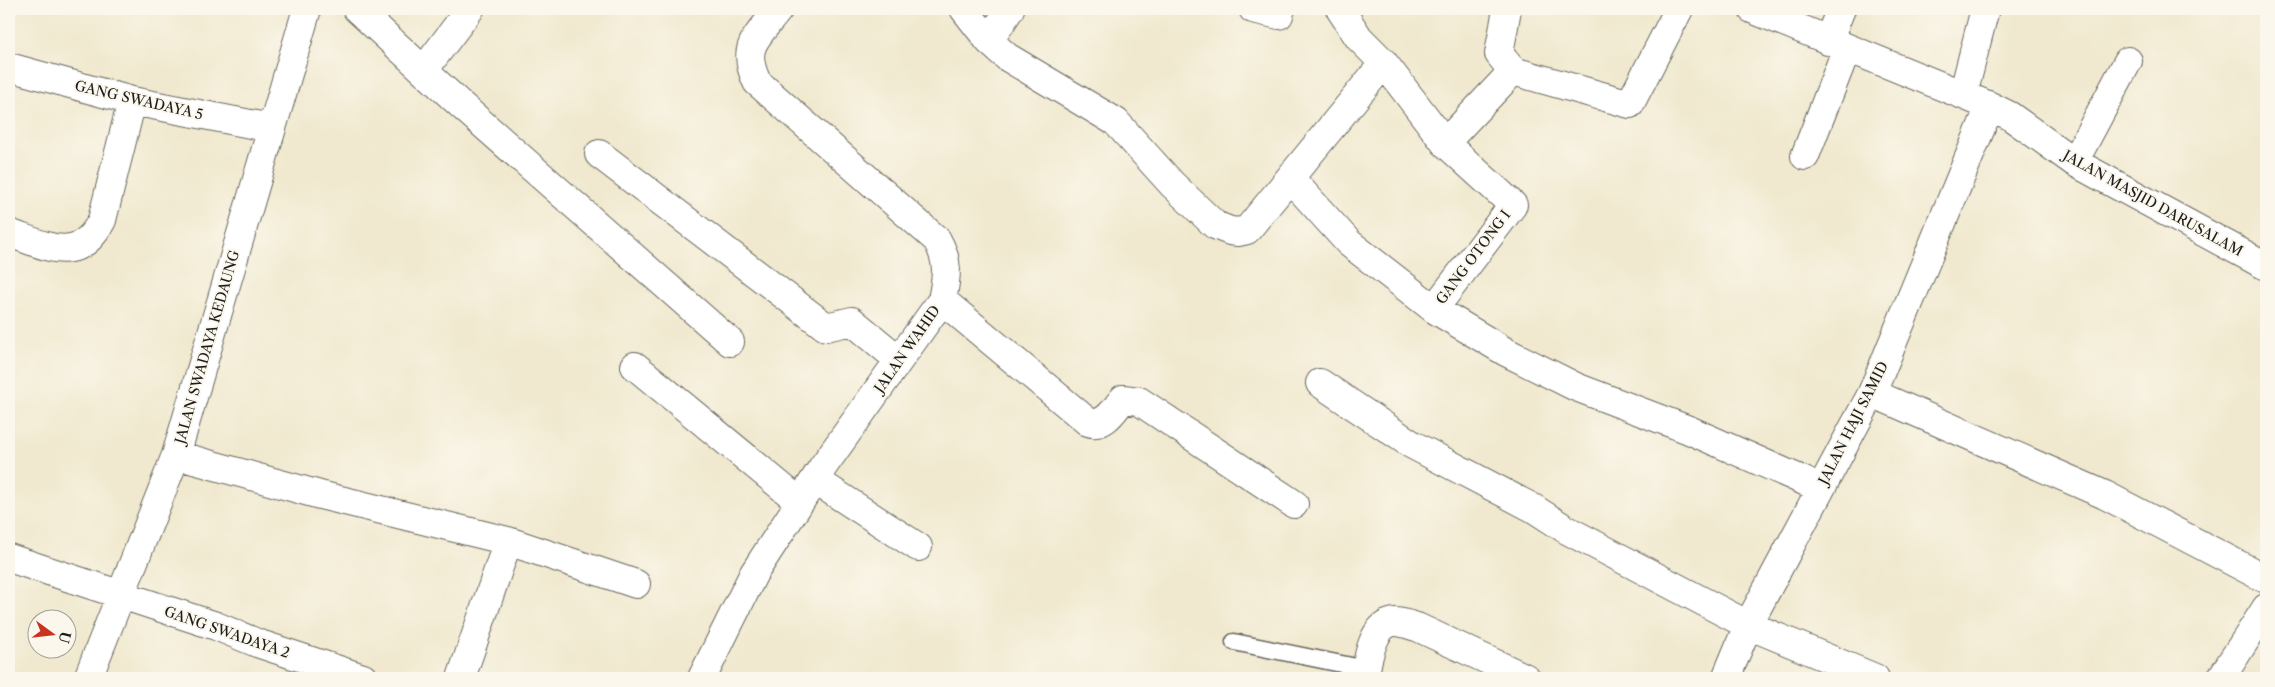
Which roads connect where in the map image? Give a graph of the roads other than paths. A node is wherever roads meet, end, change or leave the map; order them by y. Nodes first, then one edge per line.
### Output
1 (307, 9) edge
2 (357, 9) edge
3 (470, 9) edge
4 (778, 9) edge
5 (964, 9) edge
6 (1010, 9) edge
7 (1253, 9) edge
8 (1281, 9) edge
9 (1340, 9) edge
10 (1507, 9) edge
11 (1679, 9) edge
12 (1752, 9) edge
13 (1841, 9) edge
14 (1985, 9) edge
15 (989, 42) junction
16 (1838, 45) junction
17 (2128, 61) dead end
18 (1384, 63) junction
19 (9, 67) edge
20 (424, 70) junction
21 (1513, 71) junction
22 (1964, 95) junction
23 (132, 101) junction
24 (1990, 106) junction
25 (271, 128) junction
26 (1445, 143) junction
27 (599, 154) dead end
28 (1805, 156) dead end
29 (2074, 162) junction
30 (1290, 178) junction
31 (9, 233) edge
32 (2266, 266) edge
33 (942, 300) junction
34 (1434, 309) junction
35 (730, 342) dead end
36 (899, 360) junction
37 (635, 366) dead end
38 (1320, 383) dead end
39 (1872, 393) junction
40 (176, 455) junction
41 (1820, 488) junction
42 (808, 491) junction
43 (1294, 504) dead end
44 (508, 541) junction
45 (918, 547) dead end
46 (9, 558) edge
47 (2266, 579) edge
48 (636, 584) dead end
49 (120, 595) junction
50 (2266, 608) edge
51 (1748, 625) junction
52 (1234, 642) dead end
53 (1365, 674) edge
54 (88, 678) edge
55 (364, 678) edge
56 (461, 678) edge
57 (702, 678) edge
58 (1526, 678) edge
59 (1726, 678) edge
60 (1875, 678) edge
61 (2221, 678) edge

1 - 25 street, JALAN SWADAYA KEDAUNG
2 - 20 street
3 - 20 street
4 - 33 street, JALAN WAHID
5 - 15 street
6 - 15 street
7 - 8 street
9 - 18 street
10 - 21 street
11 - 21 street
12 - 16 street, JALAN MASJID DARUSALAM
13 - 16 street
14 - 22 street
15 - 30 street
16 - 22 street, JALAN MASJID DARUSALAM
16 - 28 street
17 - 29 street
18 - 26 street
18 - 30 street
19 - 23 street, GANG SWADAYA 5
20 - 35 street
21 - 26 street
22 - 24 street, JALAN MASJID DARUSALAM
23 - 25 street, GANG SWADAYA 5
23 - 31 street
24 - 29 street, JALAN MASJID DARUSALAM
24 - 39 street, JALAN HAJI SAMID
25 - 40 street, JALAN SWADAYA KEDAUNG
26 - 34 street, GANG OTONG I
27 - 36 street
29 - 32 street, JALAN MASJID DARUSALAM
30 - 34 street
33 - 36 street, JALAN WAHID
33 - 43 street
34 - 41 street
36 - 42 street, JALAN WAHID
37 - 42 street
38 - 51 street
39 - 41 street, JALAN HAJI SAMID
39 - 47 street
40 - 44 street
40 - 49 street, JALAN SWADAYA KEDAUNG
41 - 51 street, JALAN HAJI SAMID
42 - 45 street
42 - 57 street, JALAN WAHID
44 - 48 street
44 - 56 street
46 - 49 street, GANG SWADAYA 2
49 - 54 street, JALAN SWADAYA KEDAUNG
49 - 55 street, GANG SWADAYA 2
50 - 61 street
51 - 59 street, JALAN HAJI SAMID
51 - 60 street
52 - 53 lane
53 - 58 street

